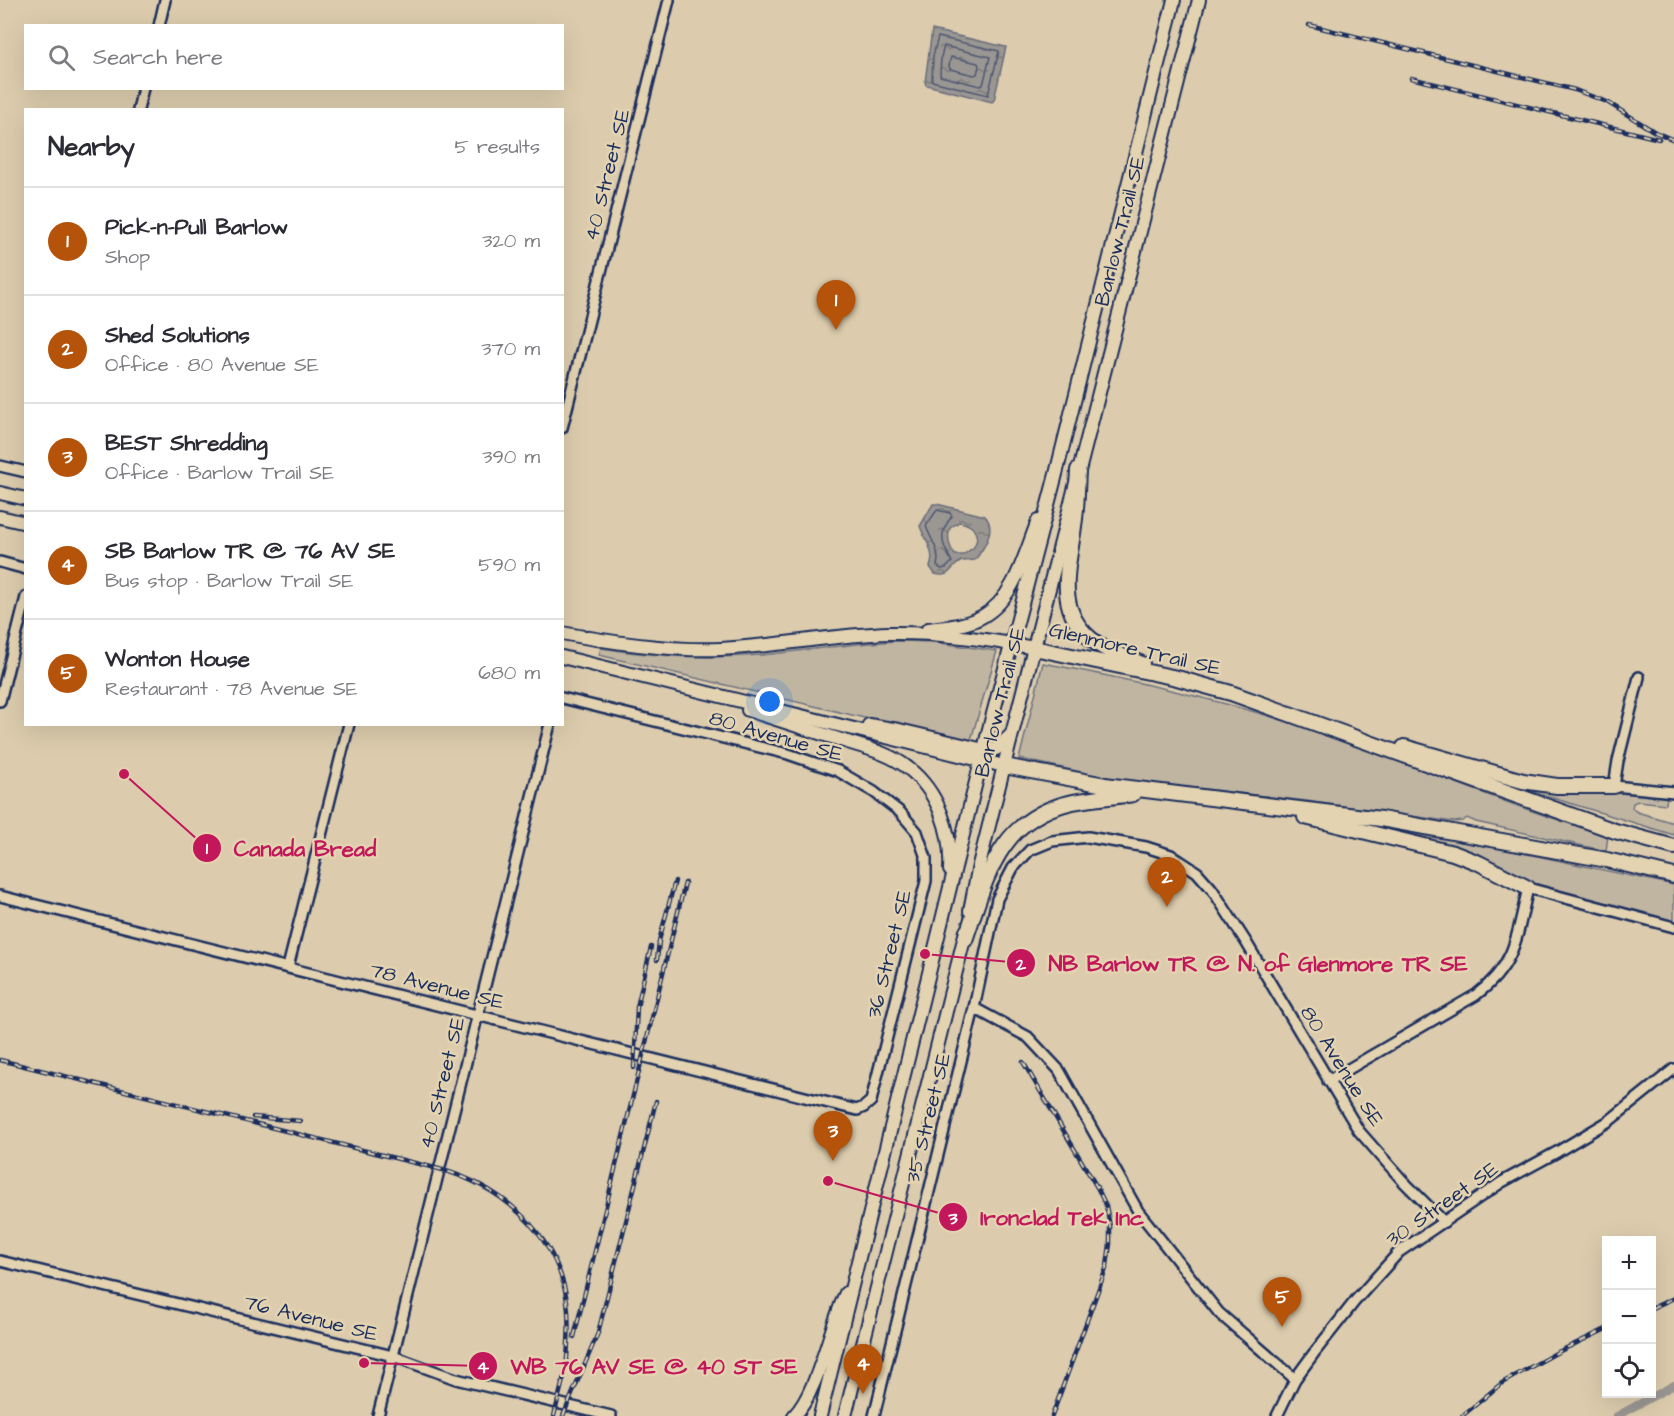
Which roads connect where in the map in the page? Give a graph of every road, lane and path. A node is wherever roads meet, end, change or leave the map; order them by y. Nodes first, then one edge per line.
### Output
1 (165, 0) edge
2 (669, 0) edge
3 (1173, 0) edge
4 (1194, 0) edge
5 (1199, 0) edge
6 (159, 24) edge
7 (1193, 27) junction
8 (143, 90) edge
9 (138, 108) edge
10 (564, 420) edge
11 (0, 466) edge
12 (1078, 470) junction
13 (24, 472) edge
14 (1055, 478) junction
15 (0, 493) edge
16 (24, 499) edge
17 (0, 517) edge
18 (24, 523) edge
19 (0, 562) edge
20 (24, 568) edge
21 (24, 605) edge
22 (564, 633) edge
23 (888, 633) junction
24 (1012, 644) junction
25 (1034, 648) junction
26 (564, 657) edge
27 (1639, 677) dead end
28 (1177, 678) junction
29 (701, 691) junction
30 (564, 698) edge
31 (0, 701) edge
32 (1278, 710) junction
33 (348, 726) edge
34 (550, 726) edge
35 (1012, 734) junction
36 (983, 755) junction
37 (1004, 766) junction
38 (1614, 786) junction
39 (1152, 791) junction
40 (1674, 792) edge
41 (1239, 801) junction
42 (900, 812) joint
43 (1674, 847) edge
44 (1674, 876) edge
45 (1528, 888) junction
46 (0, 896) edge
47 (997, 899) joint
48 (946, 907) junction
49 (1674, 927) edge
50 (965, 940) junction
51 (288, 967) junction
52 (974, 1008) junction
53 (477, 1016) junction
54 (1674, 1069) edge
55 (1328, 1081) junction
56 (864, 1107) joint
57 (1444, 1222) junction
58 (0, 1261) edge
59 (857, 1271) junction
60 (393, 1356) junction
61 (1295, 1379) junction
62 (378, 1416) edge
63 (611, 1416) edge
64 (794, 1416) edge
65 (820, 1416) edge
66 (845, 1416) edge
67 (874, 1416) edge
68 (1277, 1416) edge

1 - 6 street
2 - 10 street, 40 Street SE
3 - 14 main road, Barlow Trail SE
4 - 7 main road
5 - 7 main road, Barlow Trail SE
7 - 12 main road, Barlow Trail SE
8 - 9 street
11 - 13 street
12 - 25 main road, Barlow Trail SE
12 - 28 highway
14 - 23 main road
14 - 24 main road, Barlow Trail SE
15 - 16 main road
17 - 18 main road
19 - 20 street
21 - 31 street
22 - 23 main road, Glenmore Trail SE
23 - 24 main road, Glenmore Trail SE
24 - 25 main road, Glenmore Trail SE
24 - 36 main road, Barlow Trail SE
25 - 28 highway, Glenmore Trail SE
25 - 35 main road, Barlow Trail SE
26 - 29 main road
27 - 38 street
28 - 32 highway, Glenmore Trail SE
29 - 36 main road
29 - 48 main road
30 - 42 street, 80 Avenue SE
32 - 38 highway
32 - 43 highway, Glenmore Trail SE
33 - 51 street
34 - 53 street, 40 Street SE
35 - 36 main road
35 - 37 main road, Barlow Trail SE
36 - 37 main road
36 - 48 main road, Barlow Trail SE
37 - 39 highway
37 - 50 main road, Barlow Trail SE
38 - 40 street
39 - 41 highway
39 - 50 highway
41 - 44 highway
41 - 45 highway
42 - 56 street, 36 Street SE
45 - 49 street
45 - 55 street
46 - 51 street, 78 Avenue SE
47 - 52 street, 35 Street SE
47 - 55 street, 80 Avenue SE
48 - 59 main road, Barlow Trail SE
50 - 66 main road, Barlow Trail SE
51 - 53 street, 78 Avenue SE
52 - 61 street
52 - 67 street, 35 Street SE
53 - 56 street, 78 Avenue SE
53 - 60 street, 40 Street SE
54 - 57 street, 30 Street SE
55 - 57 street, 80 Avenue SE
57 - 61 street, 30 Street SE
58 - 60 street, 76 Avenue SE
59 - 64 main road
59 - 65 main road, Barlow Trail SE
60 - 62 street, 40 Street SE
60 - 63 street, 76 Avenue SE
61 - 68 street, 30 Street SE

